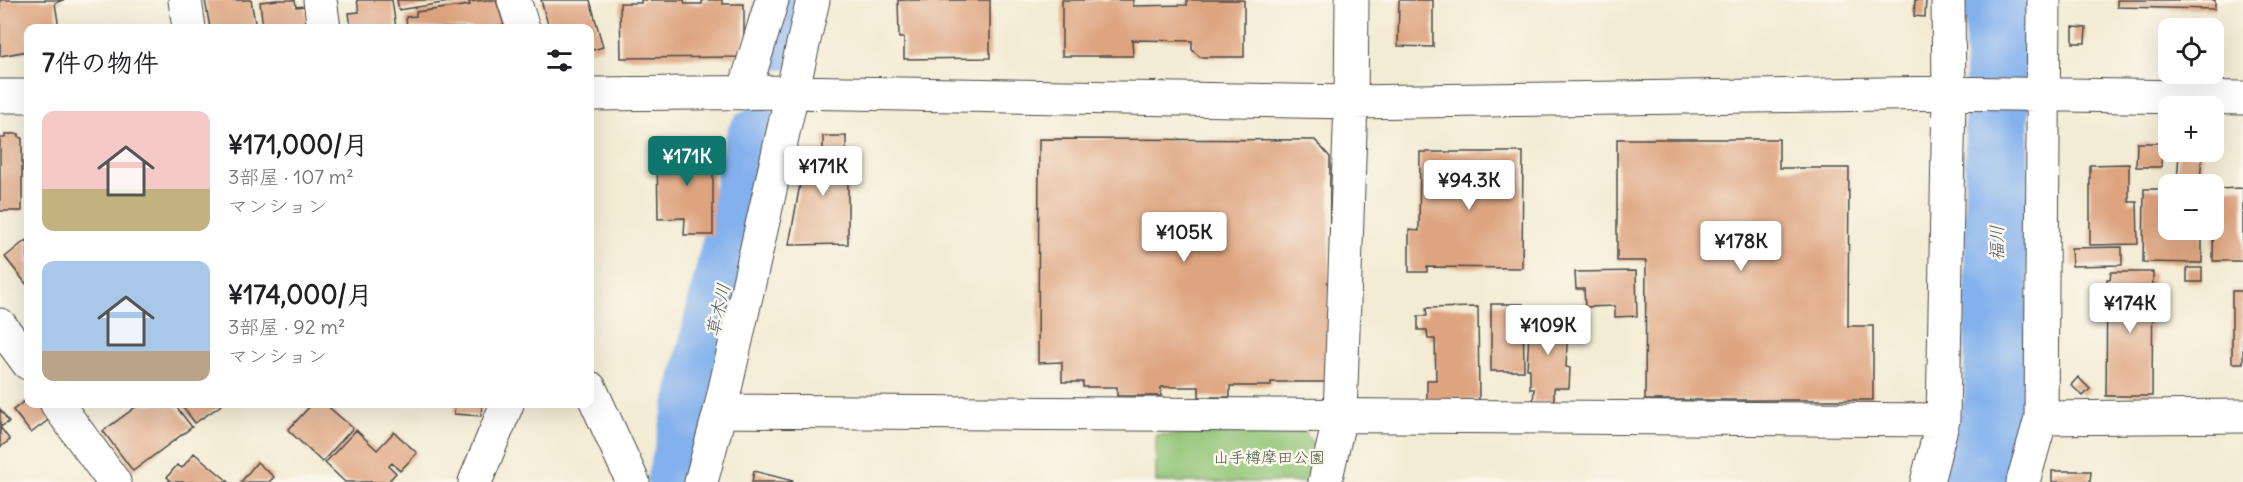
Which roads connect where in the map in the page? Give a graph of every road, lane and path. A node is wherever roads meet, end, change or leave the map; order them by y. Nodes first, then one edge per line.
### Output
1 (185, 0) edge
2 (320, 0) edge
3 (514, 0) edge
4 (772, 0) edge
5 (813, 0) edge
6 (1352, 0) edge
7 (1948, 0) edge
8 (2044, 0) edge
9 (188, 24) edge
10 (323, 24) edge
11 (522, 24) edge
12 (792, 92) junction
13 (744, 93) junction
14 (1956, 93) junction
15 (594, 94) edge
16 (2038, 95) junction
17 (0, 96) edge
18 (24, 96) edge
19 (2243, 98) edge
20 (1352, 102) junction
21 (0, 325) edge
22 (24, 358) edge
23 (594, 397) edge
24 (60, 408) edge
25 (505, 408) edge
26 (720, 411) junction
27 (1340, 416) junction
28 (2243, 416) edge
29 (2041, 417) junction
30 (1943, 420) junction
31 (114, 482) edge
32 (475, 482) edge
33 (633, 482) edge
34 (701, 482) edge
35 (1325, 482) edge
36 (1927, 482) edge
37 (2024, 482) edge

1 - 9 street
2 - 10 street
3 - 11 street
4 - 13 street
5 - 12 street
6 - 20 street
7 - 14 street
8 - 16 street
12 - 13 street
12 - 20 street
12 - 26 street
13 - 15 street
14 - 16 street
14 - 20 street
14 - 30 street
16 - 19 street
16 - 29 street
17 - 18 street
20 - 27 street
21 - 22 street
23 - 33 street
24 - 31 street
25 - 32 street
26 - 27 street
26 - 34 street
27 - 30 street
27 - 35 street
28 - 29 street
29 - 37 street
30 - 36 street

